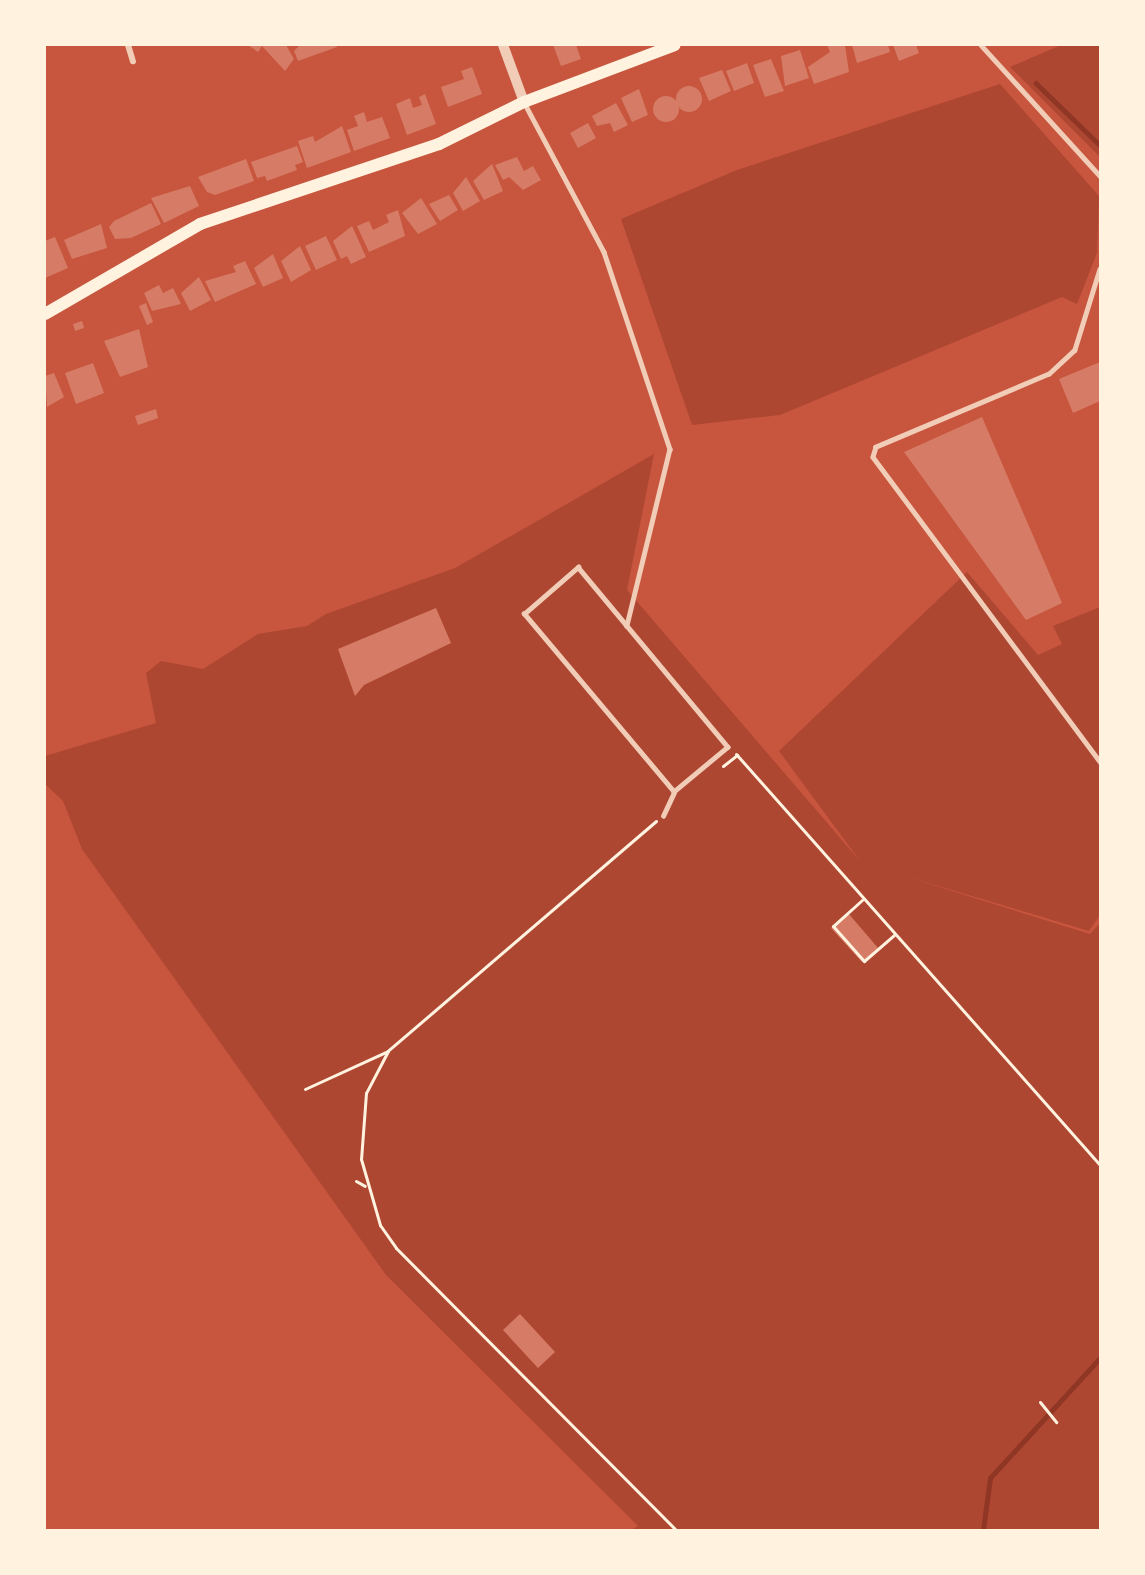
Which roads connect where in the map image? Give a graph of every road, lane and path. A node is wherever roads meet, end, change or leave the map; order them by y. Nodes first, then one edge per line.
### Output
1 (128, 45) edge
2 (503, 45) edge
3 (675, 45) edge
4 (981, 45) edge
5 (133, 62) dead end
6 (524, 102) junction
7 (1100, 176) edge
8 (1100, 269) edge
9 (45, 314) edge
10 (627, 626) junction
11 (728, 747) junction
12 (1100, 762) edge
13 (674, 792) junction
14 (663, 816) joint
15 (862, 900) junction
16 (894, 935) junction
17 (388, 1051) junction
18 (305, 1089) dead end
19 (1100, 1165) edge
20 (356, 1181) dead end
21 (365, 1186) junction
22 (1040, 1402) dead end
23 (1056, 1422) dead end
24 (676, 1530) edge

1 - 5 street
2 - 6 street
3 - 6 main road
4 - 7 lane
6 - 9 main road
6 - 10 lane
8 - 12 lane
10 - 11 lane
10 - 13 lane
11 - 13 lane
11 - 15 path
13 - 14 lane
14 - 17 path
15 - 16 path
15 - 16 path
16 - 19 path
17 - 18 path
17 - 21 path
20 - 21 path
21 - 24 path
22 - 23 path

